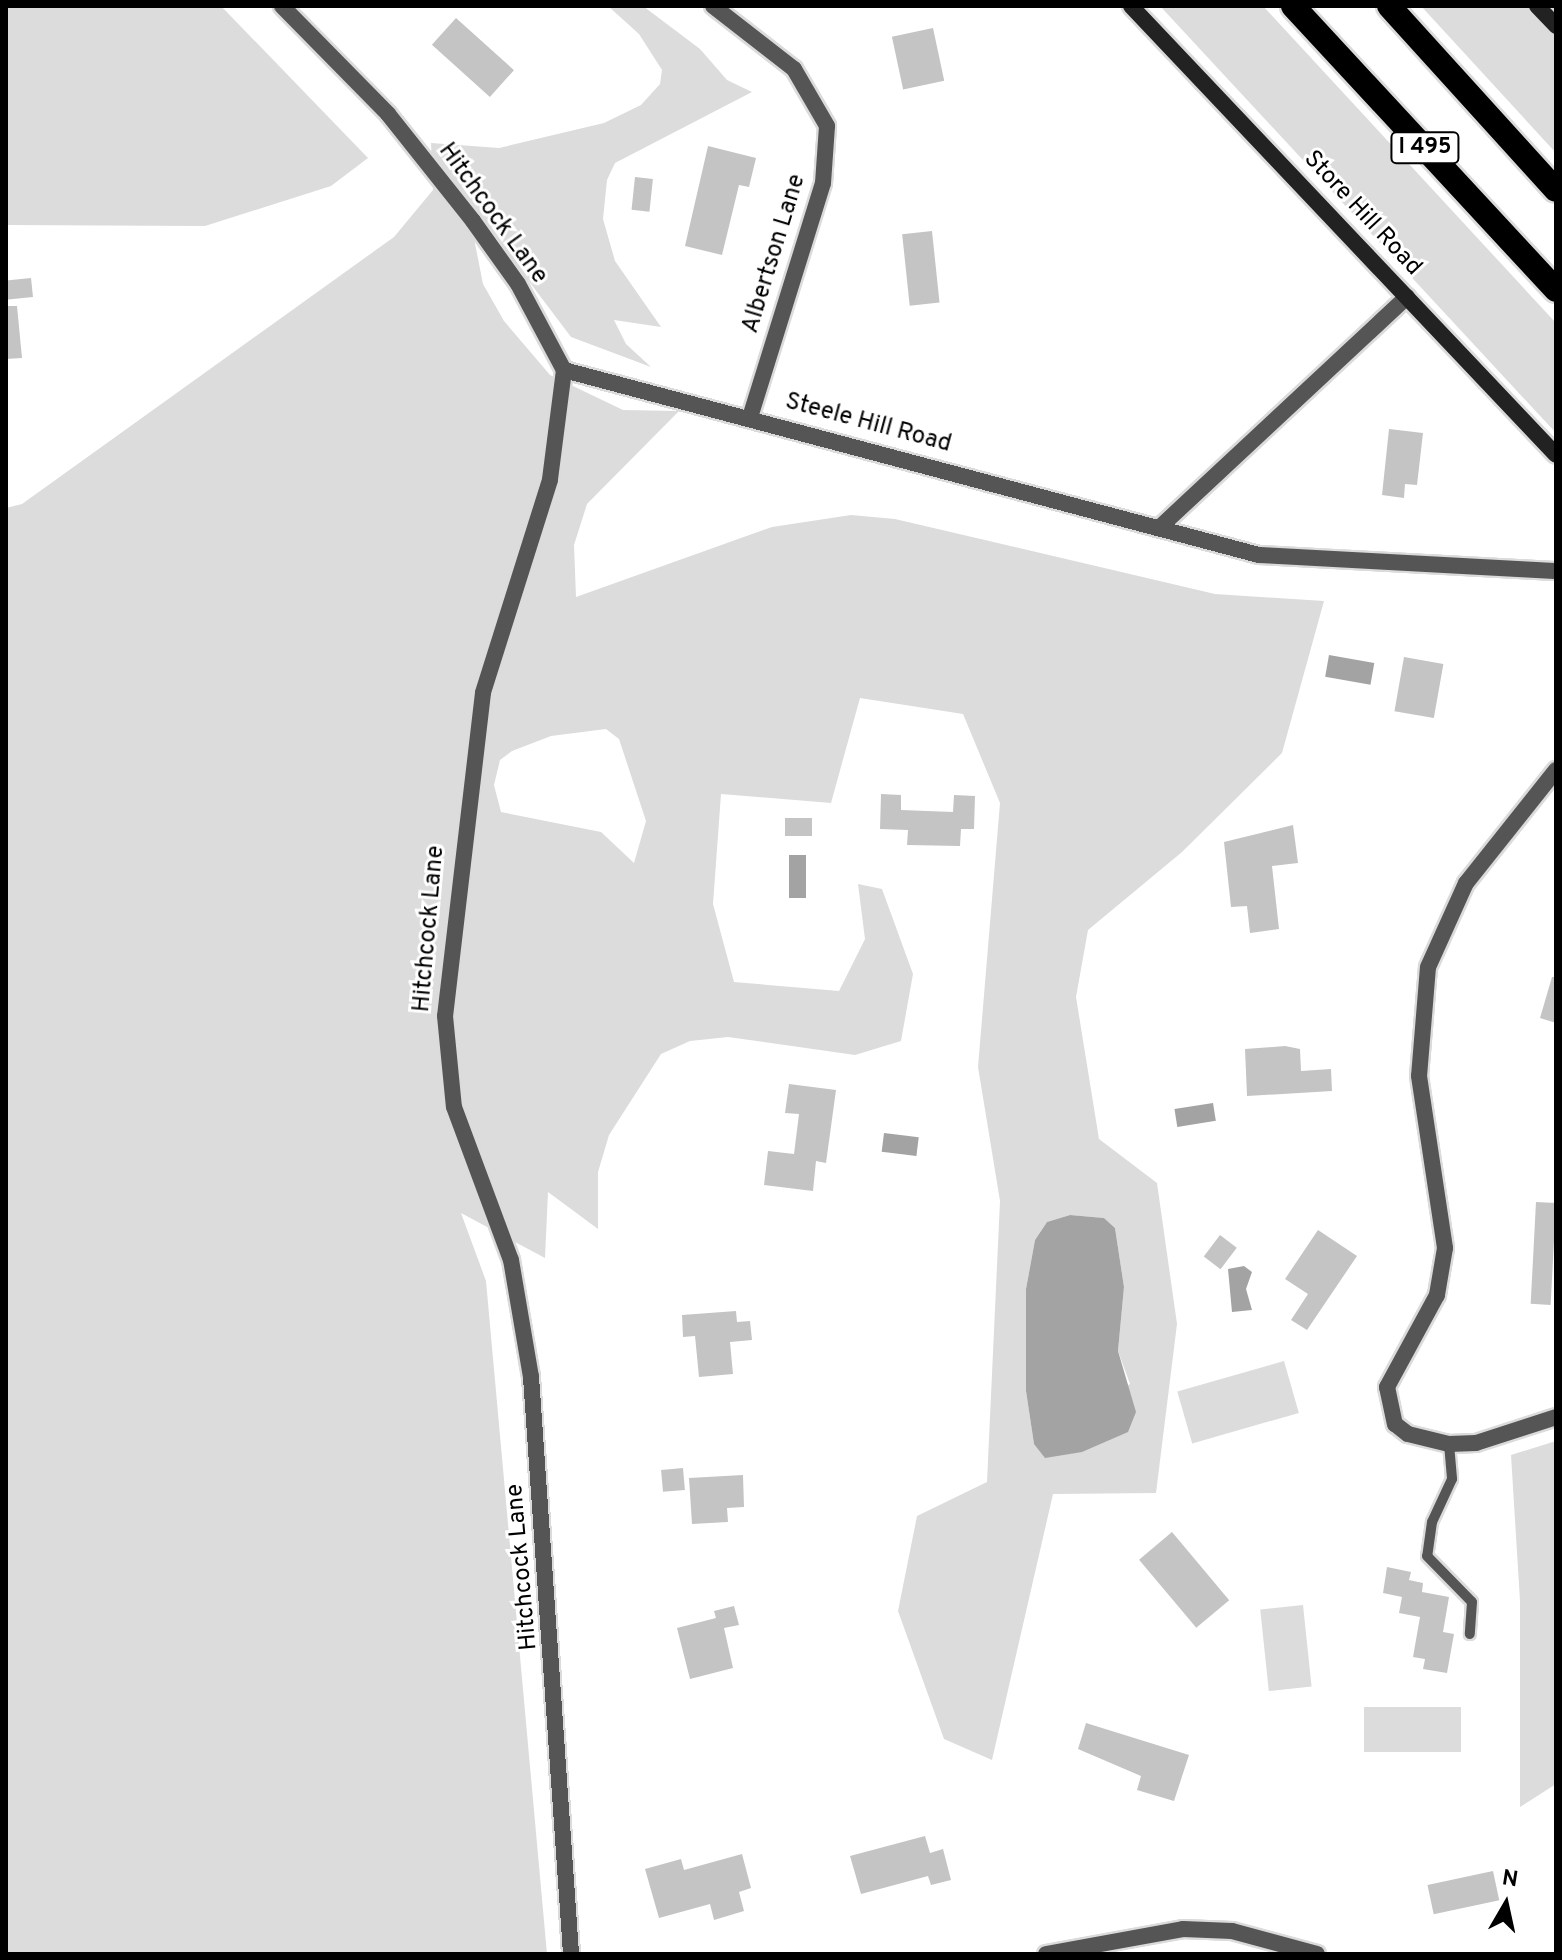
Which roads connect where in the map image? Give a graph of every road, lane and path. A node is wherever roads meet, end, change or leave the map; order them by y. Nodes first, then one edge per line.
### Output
1 (282, 6) edge
2 (713, 6) edge
3 (1131, 6) edge
4 (1293, 6) edge
5 (1389, 6) edge
6 (1537, 6) edge
7 (1556, 26) edge
8 (1556, 190) edge
9 (1556, 290) edge
10 (1407, 297) junction
11 (564, 370) junction
12 (750, 417) junction
13 (1556, 455) edge
14 (1159, 528) junction
15 (1556, 571) edge
16 (1556, 770) edge
17 (1556, 1417) edge
18 (1449, 1444) junction
19 (1470, 1634) dead end
20 (571, 1954) edge
21 (1046, 1954) edge
22 (1317, 1954) edge

1 - 11 street, Hitchcock Lane
2 - 12 street, Albertson Lane
3 - 10 main road, Store Hill Road
4 - 9 highway, I 495
5 - 8 highway, I 495
6 - 7 main road
10 - 13 main road, Store Hill Road
10 - 14 street
11 - 12 street, Steele Hill Road
11 - 20 street, Hitchcock Lane
12 - 14 street, Steele Hill Road
14 - 15 street, Steele Hill Road
16 - 18 street
17 - 18 street
18 - 19 lane
21 - 22 street

